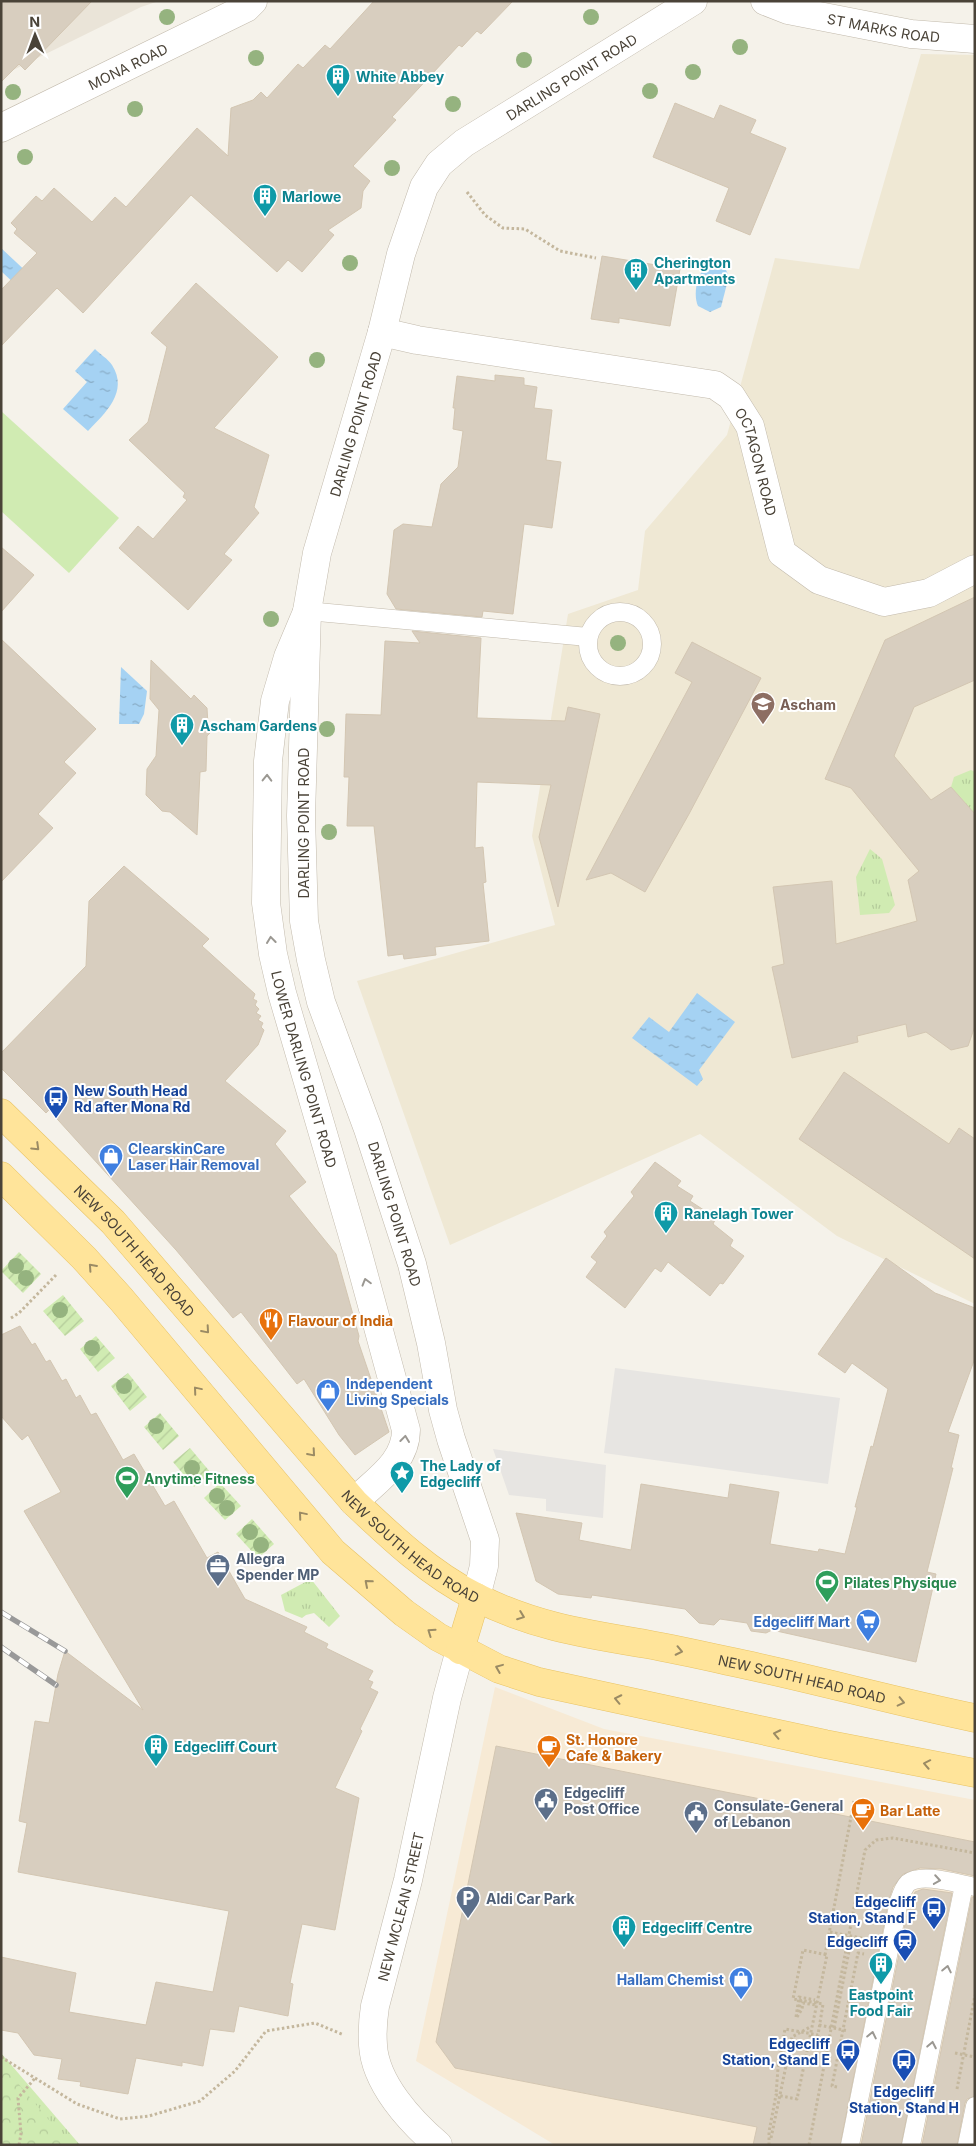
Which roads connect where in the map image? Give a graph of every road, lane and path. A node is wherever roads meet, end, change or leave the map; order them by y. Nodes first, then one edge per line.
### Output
1 (253, 1) edge
2 (693, 1) edge
3 (765, 1) edge
4 (975, 39) edge
5 (1, 128) edge
6 (467, 192) dead end
7 (596, 258) dead end
8 (382, 332) junction
9 (975, 569) edge
10 (307, 611) junction
11 (588, 637) dead end
12 (1, 1113) edge
13 (1, 1176) edge
14 (56, 1275) dead end
15 (11, 1318) dead end
16 (354, 1502) junction
17 (476, 1597) junction
18 (460, 1650) junction
19 (975, 1718) edge
20 (975, 1773) edge
21 (854, 1801) dead end
22 (975, 1853) edge
23 (969, 1886) edge
24 (852, 1936) dead end
25 (858, 1953) dead end
26 (975, 1995) edge
27 (801, 2000) junction
28 (815, 2000) junction
29 (816, 2006) junction
30 (796, 2017) junction
31 (315, 2023) dead end
32 (834, 2028) dead end
33 (1, 2057) edge
34 (36, 2077) junction
35 (832, 2086) dead end
36 (956, 2092) dead end
37 (776, 2095) junction
38 (975, 2106) edge
39 (19, 2145) edge
40 (438, 2145) edge
41 (769, 2145) edge
42 (810, 2145) edge
43 (850, 2145) edge
44 (911, 2145) edge
45 (967, 2145) edge

1 - 5 street, MONA ROAD
2 - 8 street, DARLING POINT ROAD
3 - 4 street, ST MARKS ROAD
6 - 7 path
8 - 9 street, OCTAGON ROAD
8 - 10 street, DARLING POINT ROAD
10 - 11 lane
16 -> 10 street, LOWER DARLING POINT ROAD
10 - 17 street, DARLING POINT ROAD
12 -> 16 main road, NEW SOUTH HEAD ROAD
18 -> 13 main road
14 - 15 path
16 - 17 main road, NEW SOUTH HEAD ROAD
17 - 18 main road
17 -> 19 main road, NEW SOUTH HEAD ROAD
20 -> 18 main road
18 - 40 street, NEW MCLEAN STREET
21 - 28 path
22 - 42 path
43 -> 23 lane
44 -> 23 lane
24 - 32 path
25 - 35 path
26 - 36 path
27 - 29 path
27 - 30 path
27 - 37 path
28 - 30 path
28 - 41 path
29 - 30 path
29 - 37 path
31 - 34 path
33 - 34 path
34 - 39 path
37 - 41 path
38 - 45 lane

